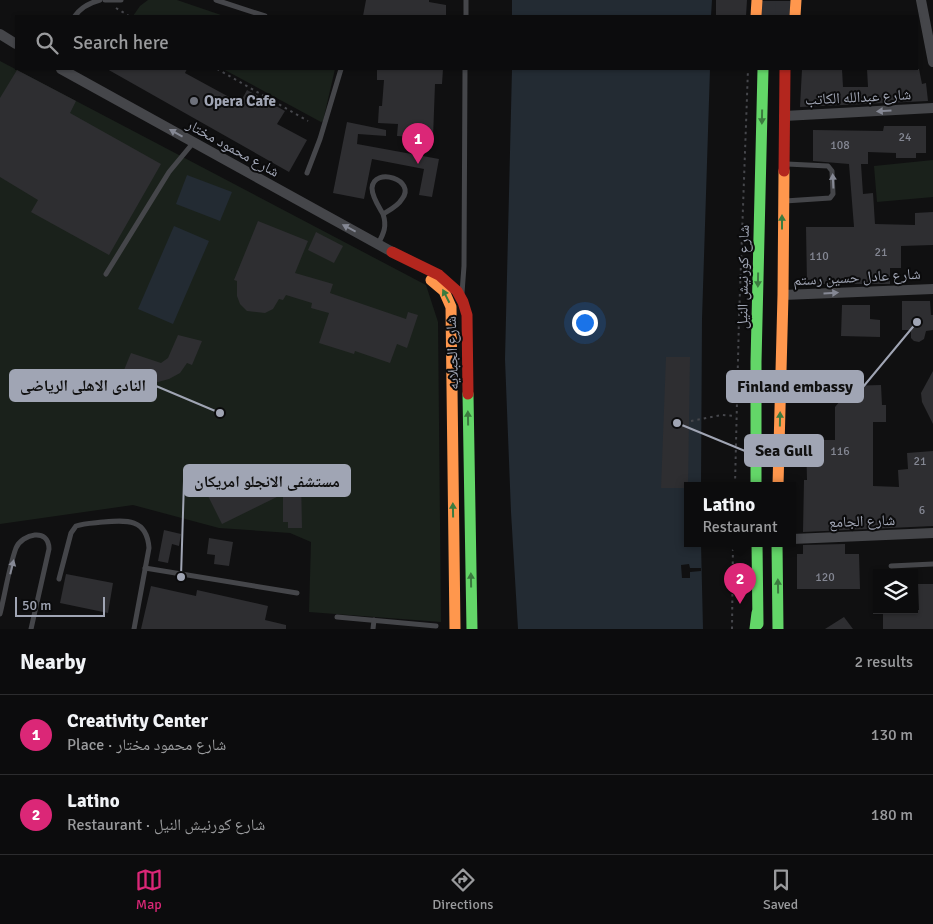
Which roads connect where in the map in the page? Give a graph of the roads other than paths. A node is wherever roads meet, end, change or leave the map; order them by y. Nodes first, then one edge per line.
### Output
1 (100, 0) edge
2 (105, 0) edge
3 (121, 0) edge
4 (216, 0) edge
5 (466, 0) edge
6 (757, 0) edge
7 (796, 0) edge
8 (921, 0) edge
9 (76, 15) edge
10 (262, 15) edge
11 (466, 15) edge
12 (756, 15) edge
13 (795, 15) edge
14 (0, 34) edge
15 (15, 43) edge
16 (933, 62) edge
17 (64, 70) edge
18 (341, 70) edge
19 (465, 70) edge
20 (763, 70) edge
21 (785, 70) edge
22 (933, 108) edge
23 (784, 116) junction
24 (193, 142) junction
25 (783, 164) junction
26 (307, 173) dead end
27 (782, 202) junction
28 (383, 214) junction
29 (378, 244) junction
30 (392, 252) junction
31 (106, 274) dead end
32 (933, 289) edge
33 (462, 296) junction
34 (783, 296) junction
35 (756, 482) edge
36 (778, 482) edge
37 (933, 533) edge
38 (796, 539) edge
39 (757, 547) edge
40 (777, 547) edge
41 (933, 564) edge
42 (891, 566) dead end
43 (145, 568) junction
44 (59, 579) dead end
45 (297, 593) dead end
46 (0, 614) edge
47 (337, 617) dead end
48 (374, 620) junction
49 (436, 626) dead end
50 (31, 629) edge
51 (134, 629) edge
52 (373, 629) edge
53 (455, 629) edge
54 (472, 629) edge
55 (756, 629) edge
56 (778, 629) edge

1 - 9 lane
2 - 3 lane
4 - 10 lane
5 - 11 lane
6 - 12 main road
7 - 13 main road
8 - 16 street
14 - 15 street
24 -> 17 street, شارع محمود مختار
18 - 26 lane
19 - 33 lane
20 -> 35 main road, شارع كورنيش النيل
21 - 23 main road
22 -> 23 street, شارع عبدالله الكاتب
23 - 25 main road
29 -> 24 street, شارع محمود مختار
24 - 31 lane
25 - 27 main road
27 -> 25 lane
34 -> 27 main road
28 - 28 lane
28 - 29 lane
29 - 30 street, شارع محمود مختار
30 - 33 main road, شارع الجبلايه
53 -> 30 main road, شارع الجبلايه
34 -> 32 street, شارع عادل حسين رستم
54 -> 33 main road, شارع الجبلايه
36 -> 34 main road
37 - 38 street, شارع الجامع
39 - 55 main road
56 -> 40 main road
41 - 42 lane
43 - 44 lane
43 - 45 lane
43 - 51 lane
46 -> 50 lane
47 - 48 lane
48 - 49 lane
48 - 52 lane

